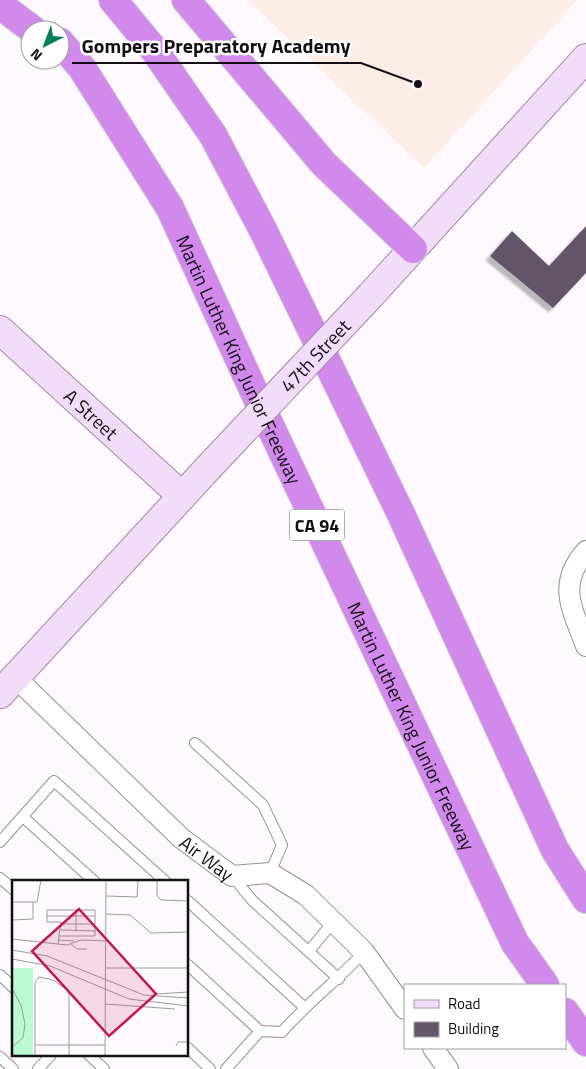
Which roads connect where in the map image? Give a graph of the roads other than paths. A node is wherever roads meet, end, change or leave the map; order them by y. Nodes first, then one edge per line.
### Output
1 (25, 0) edge
2 (113, 0) edge
3 (186, 0) edge
4 (0, 5) edge
5 (42, 20) edge
6 (20, 21) edge
7 (70, 54) edge
8 (586, 58) edge
9 (70, 59) edge
10 (82, 68) junction
11 (414, 249) junction
12 (0, 330) edge
13 (182, 496) junction
14 (586, 551) edge
15 (586, 646) edge
16 (8, 686) edge
17 (195, 744) dead end
18 (23, 816) junction
19 (0, 842) edge
20 (270, 873) junction
21 (232, 876) junction
22 (0, 878) edge
23 (93, 880) edge
24 (164, 880) edge
25 (12, 888) edge
26 (586, 899) edge
27 (189, 905) edge
28 (333, 922) junction
29 (309, 951) junction
30 (364, 952) junction
31 (189, 967) edge
32 (0, 975) edge
33 (339, 979) junction
34 (544, 984) edge
35 (12, 986) edge
36 (304, 1007) junction
37 (404, 1008) edge
38 (566, 1013) edge
39 (260, 1031) junction
40 (586, 1042) edge
41 (189, 1049) edge
42 (434, 1049) edge
43 (50, 1056) edge
44 (90, 1056) edge
45 (0, 1057) edge
46 (13, 1069) edge
47 (38, 1069) edge
48 (104, 1069) edge
49 (210, 1069) edge
50 (226, 1069) edge
51 (448, 1069) edge

1 - 5 highway
2 - 26 highway
3 - 11 highway
4 - 6 highway
7 - 10 highway, Martin Luther King Junior Freeway / CA 94
8 - 11 main road, 47th Street
9 - 10 highway
10 - 34 highway, Martin Luther King Junior Freeway / CA 94
11 - 13 main road, 47th Street, bridge
12 - 13 main road, A Street
13 - 16 main road, 47th Street
14 - 15 street
16 - 21 street, Air Way
17 - 20 lane
18 - 19 lane
18 - 23 lane
18 - 24 lane
20 - 21 street, Air Way
20 - 28 street
21 - 29 lane
22 - 25 lane
27 - 36 lane
28 - 29 lane
28 - 30 street
29 - 33 lane
30 - 33 lane
30 - 37 street
31 - 39 lane
32 - 35 lane
33 - 36 lane
36 - 39 lane
38 - 40 highway
39 - 50 lane
41 - 49 lane
42 - 51 street
43 - 47 lane
44 - 48 lane
45 - 46 lane

